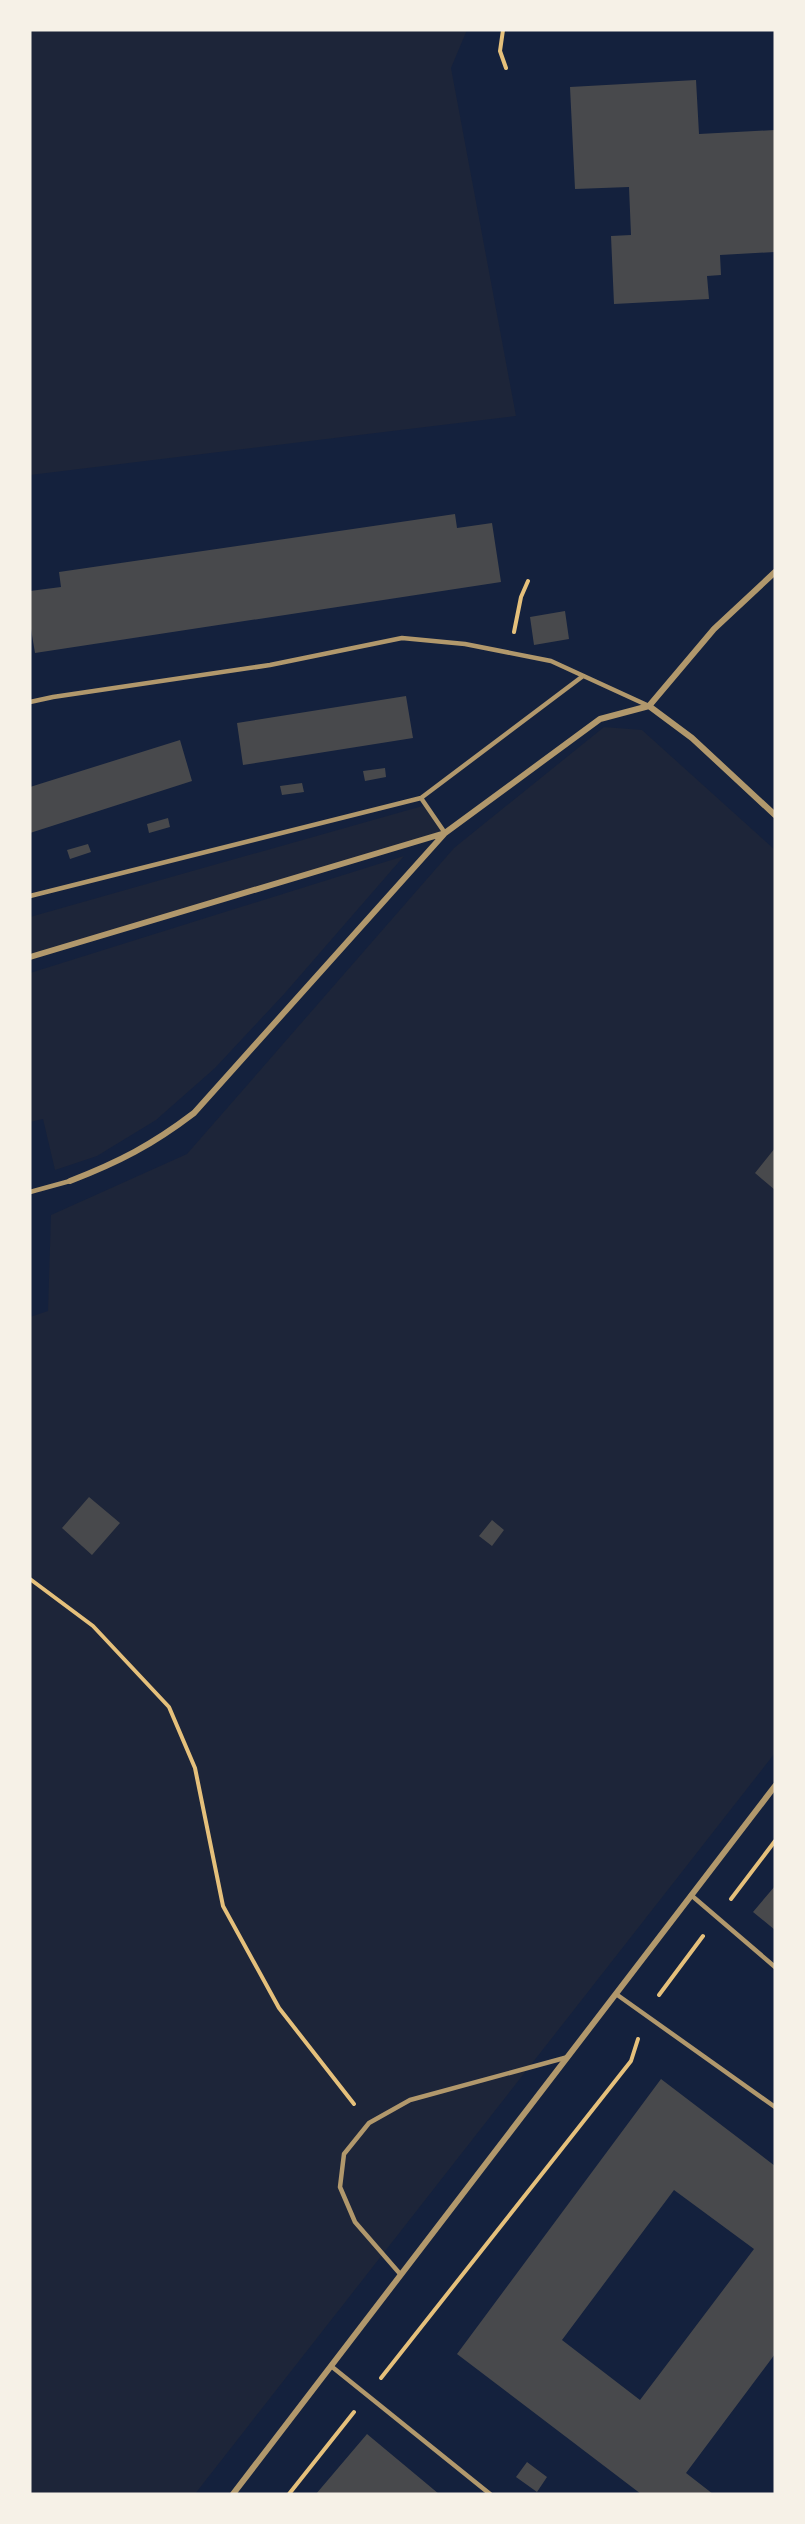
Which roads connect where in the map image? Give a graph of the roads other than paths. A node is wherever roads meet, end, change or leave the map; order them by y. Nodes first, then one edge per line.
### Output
1 (775, 572) edge
2 (583, 676) junction
3 (30, 702) edge
4 (649, 706) junction
5 (421, 798) junction
6 (775, 815) edge
7 (445, 832) junction
8 (30, 896) edge
9 (30, 957) edge
10 (70, 1181) joint
11 (30, 1192) edge
12 (775, 1786) edge
13 (691, 1895) junction
14 (775, 1966) edge
15 (616, 1994) junction
16 (568, 2057) junction
17 (775, 2107) edge
18 (401, 2275) junction
19 (331, 2366) junction
20 (233, 2494) edge
21 (490, 2494) edge

1 - 4 street
2 - 3 lane
2 - 4 lane
2 - 5 lane
4 - 6 street
4 - 7 street
5 - 7 lane
5 - 8 lane
7 - 9 street
7 - 10 street
10 - 11 lane
12 - 13 street
13 - 14 lane
13 - 15 street
15 - 16 street
15 - 17 lane
16 - 18 street
16 - 18 lane
18 - 19 street
19 - 20 street
19 - 21 lane

